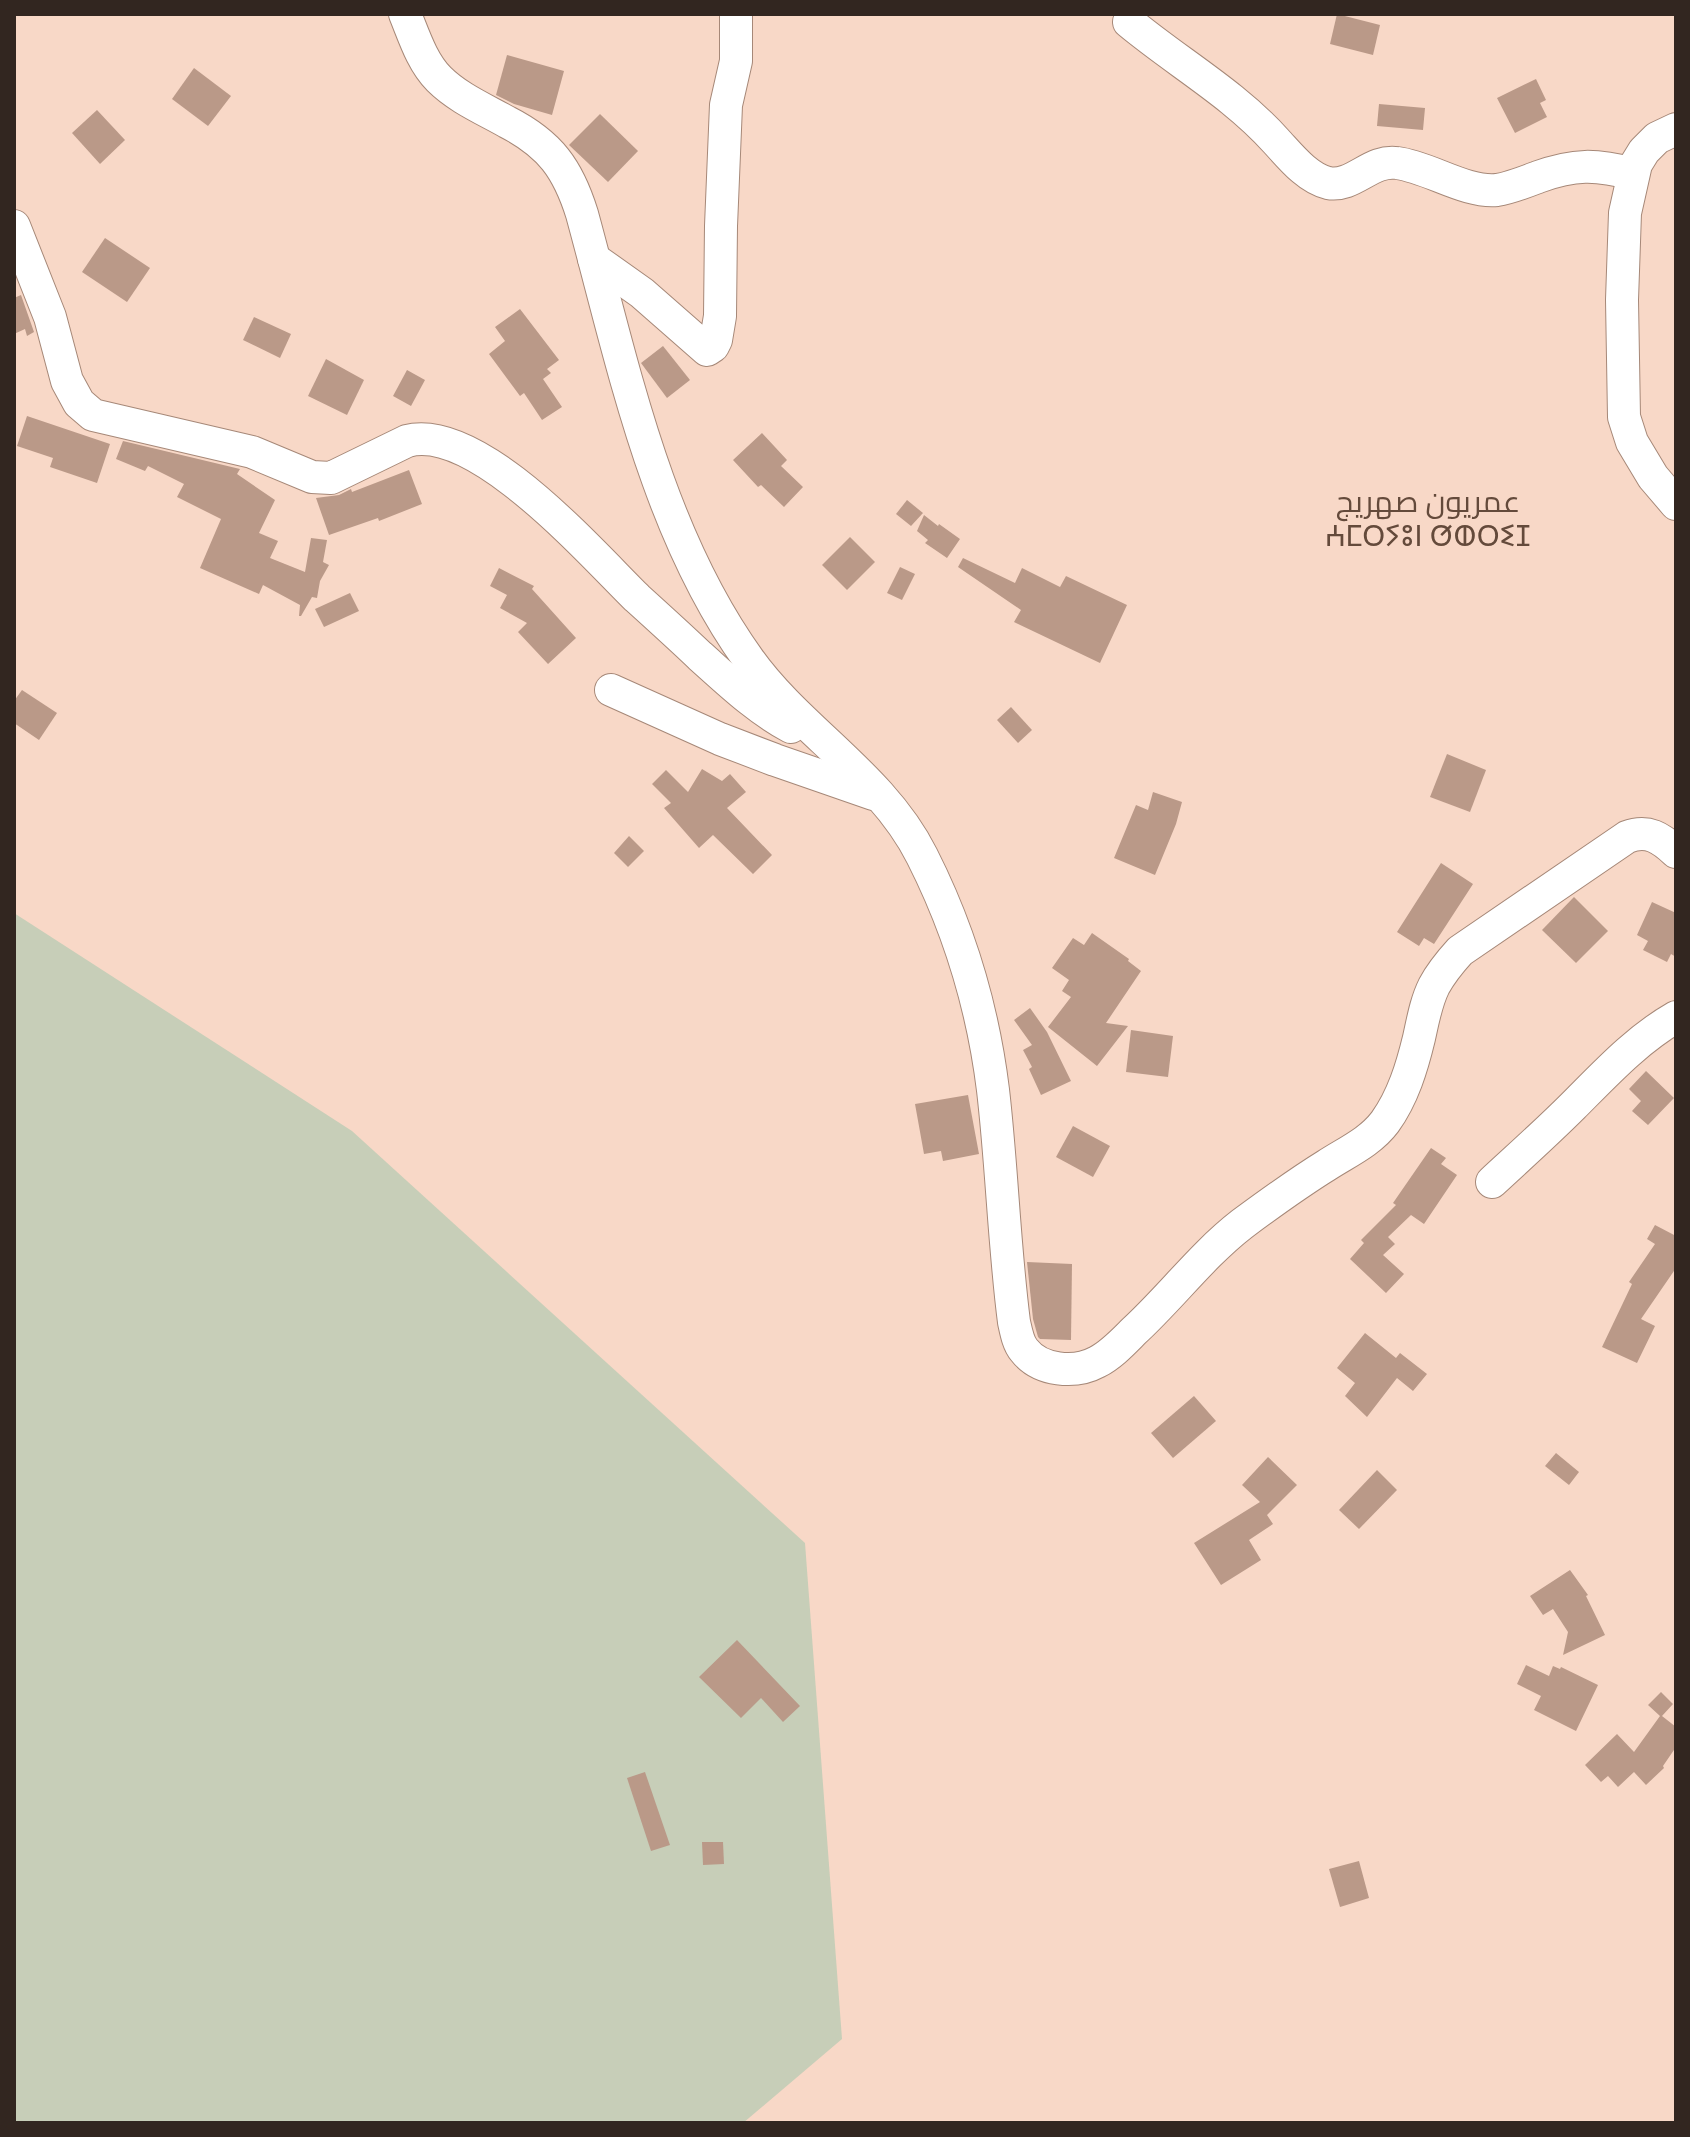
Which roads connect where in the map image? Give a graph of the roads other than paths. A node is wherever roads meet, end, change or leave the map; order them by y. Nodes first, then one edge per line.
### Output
1 (405, 14) edge
2 (736, 14) edge
3 (1129, 22) dead end
4 (1676, 129) edge
5 (1633, 174) junction
6 (14, 226) edge
7 (594, 259) junction
8 (1676, 504) edge
9 (611, 690) dead end
10 (827, 743) junction
11 (884, 798) junction
12 (1676, 852) edge
13 (1676, 1017) edge
14 (1492, 1182) dead end

1 - 7 street
2 - 7 street
3 - 5 street
4 - 5 street
5 - 8 street
6 - 10 street
7 - 10 street
9 - 11 street
10 - 11 street
11 - 12 street
13 - 14 street

